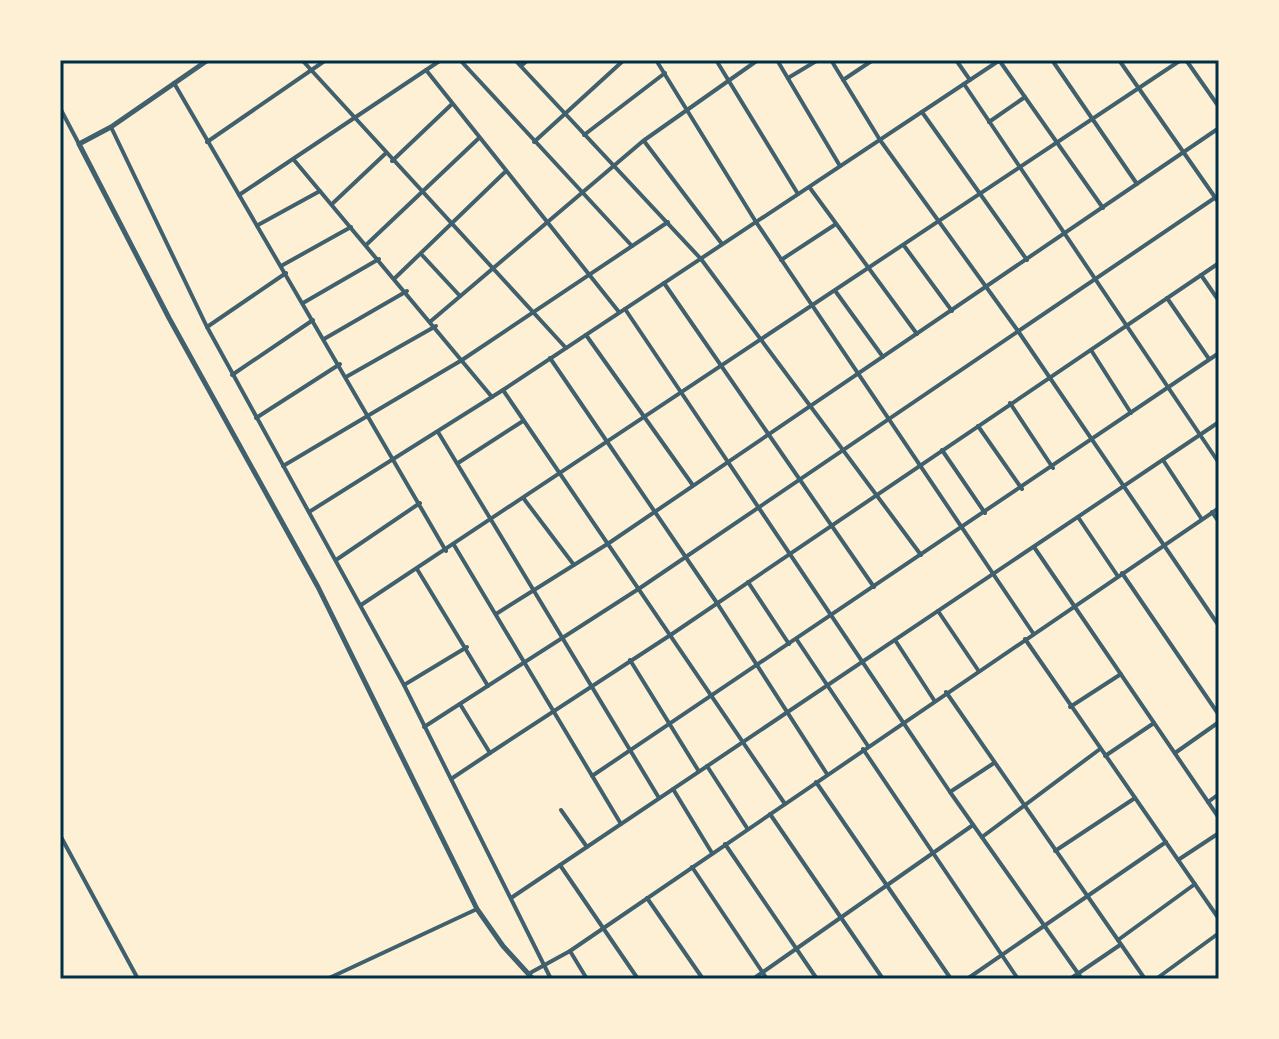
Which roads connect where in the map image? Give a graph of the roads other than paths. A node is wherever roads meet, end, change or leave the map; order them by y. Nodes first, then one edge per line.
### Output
1 (208, 60) edge
2 (302, 60) edge
3 (326, 60) edge
4 (441, 60) edge
5 (460, 60) edge
6 (515, 60) edge
7 (528, 60) edge
8 (624, 60) edge
9 (656, 60) edge
10 (716, 60) edge
11 (758, 60) edge
12 (777, 60) edge
13 (818, 60) edge
14 (831, 60) edge
15 (873, 60) edge
16 (956, 60) edge
17 (1000, 60) edge
18 (1052, 60) edge
19 (1119, 60) edge
20 (1184, 60) edge
21 (197, 63) edge
22 (521, 66) junction
23 (311, 70) junction
24 (426, 70) junction
25 (665, 73) junction
26 (788, 78) junction
27 (843, 80) junction
28 (970, 80) junction
29 (729, 81) junction
30 (174, 83) junction
31 (964, 84) junction
32 (1139, 89) junction
33 (1025, 97) junction
34 (452, 104) junction
35 (1219, 107) edge
36 (60, 108) edge
37 (688, 109) junction
38 (922, 112) junction
39 (563, 113) junction
40 (355, 118) junction
41 (1092, 120) junction
42 (989, 122) junction
43 (111, 127) junction
44 (1219, 128) edge
45 (584, 135) junction
46 (479, 138) junction
47 (880, 140) junction
48 (643, 141) junction
49 (207, 142) junction
50 (534, 142) junction
51 (1057, 143) junction
52 (79, 144) junction
53 (385, 154) junction
54 (1182, 154) junction
55 (294, 160) junction
56 (392, 161) junction
57 (614, 165) junction
58 (840, 166) junction
59 (1019, 168) junction
60 (505, 172) junction
61 (1137, 184) junction
62 (809, 187) junction
63 (320, 191) junction
64 (421, 193) junction
65 (581, 193) junction
66 (798, 194) junction
67 (239, 195) junction
68 (979, 195) junction
69 (1218, 198) edge
70 (332, 204) junction
71 (1103, 208) junction
72 (668, 222) junction
73 (756, 222) junction
74 (547, 223) junction
75 (836, 223) junction
76 (940, 223) junction
77 (451, 224) junction
78 (258, 225) junction
79 (351, 227) junction
80 (1064, 235) junction
81 (722, 244) junction
82 (366, 245) junction
83 (632, 246) junction
84 (905, 247) junction
85 (420, 253) junction
86 (379, 259) junction
87 (701, 259) junction
88 (781, 260) junction
89 (1027, 260) junction
90 (1219, 263) edge
91 (281, 266) junction
92 (492, 269) junction
93 (870, 270) junction
94 (286, 273) junction
95 (589, 274) junction
96 (1201, 275) junction
97 (395, 278) junction
98 (1094, 280) junction
99 (664, 283) junction
100 (985, 288) junction
101 (407, 291) junction
102 (836, 292) junction
103 (460, 296) junction
104 (1167, 298) junction
105 (1219, 301) edge
106 (303, 303) junction
107 (813, 308) junction
108 (622, 310) junction
109 (952, 311) junction
110 (531, 312) junction
111 (313, 320) junction
112 (431, 321) junction
113 (1127, 325) junction
114 (436, 326) junction
115 (207, 327) junction
116 (1018, 331) junction
117 (917, 334) junction
118 (586, 335) junction
119 (324, 339) junction
120 (763, 339) junction
121 (566, 348) junction
122 (1091, 350) junction
123 (1219, 353) edge
124 (883, 357) junction
125 (550, 358) junction
126 (1210, 359) junction
127 (462, 360) junction
128 (340, 364) junction
129 (723, 366) junction
130 (858, 374) junction
131 (232, 375) junction
132 (346, 377) junction
133 (1049, 378) junction
134 (1169, 388) junction
135 (503, 390) junction
136 (681, 394) junction
137 (492, 397) junction
138 (1010, 403) junction
139 (812, 404) junction
140 (367, 413) junction
141 (1131, 413) junction
142 (256, 418) junction
143 (645, 419) junction
144 (889, 420) junction
145 (523, 421) junction
146 (1219, 422) edge
147 (978, 426) junction
148 (438, 432) junction
149 (769, 432) junction
150 (1200, 435) junction
151 (1091, 441) junction
152 (608, 443) junction
153 (845, 450) junction
154 (942, 450) junction
155 (394, 458) junction
156 (726, 460) junction
157 (1163, 460) junction
158 (457, 463) junction
159 (1219, 463) edge
160 (283, 466) junction
161 (919, 466) junction
162 (1053, 468) junction
163 (561, 475) junction
164 (800, 479) junction
165 (692, 484) junction
166 (1122, 487) junction
167 (1022, 489) junction
168 (876, 494) junction
169 (524, 499) junction
170 (420, 503) junction
171 (757, 508) junction
172 (1219, 508) edge
173 (309, 512) junction
174 (654, 512) junction
175 (1212, 512) junction
176 (985, 513) junction
177 (1078, 517) junction
178 (1202, 519) junction
179 (492, 521) junction
180 (1219, 522) edge
181 (831, 525) junction
182 (962, 529) junction
183 (609, 543) junction
184 (454, 545) junction
185 (1162, 546) junction
186 (1034, 547) junction
187 (446, 551) junction
188 (788, 554) junction
189 (922, 556) junction
190 (685, 557) junction
191 (335, 560) junction
192 (574, 565) junction
193 (417, 569) junction
194 (993, 574) junction
195 (1120, 574) junction
196 (748, 582) junction
197 (874, 587) junction
198 (640, 588) junction
199 (534, 591) junction
200 (717, 603) junction
201 (361, 605) junction
202 (1074, 605) junction
203 (938, 611) junction
204 (496, 614) junction
205 (831, 616) junction
206 (1219, 626) edge
207 (1033, 633) junction
208 (672, 634) junction
209 (563, 638) junction
210 (1025, 639) junction
211 (797, 640) junction
212 (895, 640) junction
213 (789, 644) junction
214 (467, 647) junction
215 (630, 660) junction
216 (525, 662) junction
217 (863, 662) junction
218 (757, 666) junction
219 (978, 670) junction
220 (1121, 674) junction
221 (404, 685) junction
222 (488, 686) junction
223 (826, 686) junction
224 (592, 687) junction
225 (946, 692) junction
226 (714, 696) junction
227 (934, 700) junction
228 (460, 704) junction
229 (1070, 707) junction
230 (552, 711) junction
231 (787, 713) junction
232 (1219, 715) edge
233 (903, 722) junction
234 (1219, 722) edge
235 (1154, 723) junction
236 (670, 724) junction
237 (424, 727) junction
238 (744, 741) junction
239 (866, 748) junction
240 (1100, 749) junction
241 (631, 751) junction
242 (490, 753) junction
243 (1175, 753) junction
244 (1105, 756) junction
245 (994, 763) junction
246 (707, 766) junction
247 (699, 771) junction
248 (827, 774) junction
249 (592, 776) junction
250 (451, 779) junction
251 (816, 782) junction
252 (673, 789) junction
253 (950, 792) junction
254 (1219, 794) edge
255 (659, 798) junction
256 (1135, 798) junction
257 (1208, 802) junction
258 (785, 804) junction
259 (1025, 807) junction
260 (561, 810) dead end
261 (770, 814) junction
262 (1219, 818) edge
263 (621, 824) junction
264 (973, 825) junction
265 (748, 829) junction
266 (1219, 833) edge
267 (60, 835) edge
268 (982, 837) junction
269 (1166, 842) junction
270 (725, 844) junction
271 (587, 847) junction
272 (1055, 851) junction
273 (712, 853) junction
274 (933, 854) junction
275 (1178, 860) junction
276 (560, 865) junction
277 (692, 867) junction
278 (1195, 884) junction
279 (888, 886) junction
280 (1086, 895) junction
281 (511, 898) junction
282 (647, 898) junction
283 (477, 909) junction
284 (841, 918) junction
285 (1219, 919) edge
286 (1043, 924) junction
287 (604, 927) junction
288 (1219, 933) edge
289 (1119, 942) junction
290 (797, 950) junction
291 (570, 951) junction
292 (1001, 954) junction
293 (544, 965) junction
294 (763, 972) junction
295 (1077, 973) junction
296 (532, 976) edge
297 (138, 979) edge
298 (327, 979) edge
299 (551, 979) edge
300 (587, 979) edge
301 (638, 979) edge
302 (703, 979) edge
303 (753, 979) edge
304 (767, 979) edge
305 (817, 979) edge
306 (883, 979) edge
307 (951, 979) edge
308 (967, 979) edge
309 (1018, 979) edge
310 (1070, 979) edge
311 (1082, 979) edge
312 (1145, 979) edge
313 (1156, 979) edge

1 - 21 street
2 - 23 street
3 - 23 street
4 - 24 street
5 - 50 street
6 - 22 street
7 - 22 street
8 - 39 street
9 - 25 street
10 - 29 street
11 - 29 street
12 - 26 street
13 - 26 street
14 - 27 street
15 - 27 street
16 - 28 street
17 - 28 street
17 - 33 street
18 - 41 street
19 - 32 street
20 - 32 street
20 - 35 street
21 - 30 street
22 - 39 street
23 - 40 street
23 - 49 street
24 - 34 street
24 - 40 street
25 - 37 street
25 - 45 street
26 - 58 street
27 - 47 street
28 - 31 street
29 - 37 street
29 - 66 street
30 - 43 street
30 - 49 street
31 - 38 street
31 - 42 street
32 - 41 street
32 - 54 street
33 - 42 street
33 - 51 street
34 - 46 street
34 - 56 street
36 - 52 street
37 - 48 street
37 - 73 street
38 - 47 street
38 - 68 street
39 - 45 street
39 - 50 street
40 - 53 street
40 - 55 street
41 - 51 street
41 - 61 street
42 - 59 street
43 - 52 street
43 - 115 street
44 - 54 street
45 - 57 street
46 - 60 street
46 - 64 street
47 - 58 street
47 - 76 street
48 - 57 street
48 - 81 street
49 - 67 street
50 - 65 street
51 - 59 street
51 - 71 street
52 - 283 street
53 - 56 street
53 - 70 street
54 - 61 street
54 - 69 street
55 - 63 street
55 - 67 street
56 - 64 street
57 - 65 street
57 - 72 street
58 - 62 street
59 - 68 street
59 - 80 street
60 - 74 street
60 - 77 street
61 - 71 street
62 - 66 street
62 - 75 street
63 - 70 street
63 - 78 street
64 - 77 street
64 - 82 street
65 - 74 street
65 - 83 street
66 - 73 street
67 - 78 street
68 - 76 street
68 - 89 street
69 - 98 street
70 - 79 street
71 - 80 street
72 - 83 street
72 - 87 street
73 - 81 street
73 - 88 street
74 - 92 street
74 - 95 street
75 - 88 street
75 - 93 street
76 - 84 street
76 - 100 street
77 - 85 street
77 - 92 street
78 - 91 street
79 - 82 street
79 - 91 street
80 - 89 street
80 - 98 street
81 - 87 street
82 - 86 street
83 - 95 street
84 - 93 street
84 - 109 street
85 - 97 street
85 - 103 street
86 - 97 street
86 - 106 street
87 - 99 street
87 - 120 street
88 - 107 street
89 - 100 street
90 - 96 street
91 - 94 street
92 - 103 street
92 - 110 street
93 - 102 street
93 - 117 street
94 - 106 street
94 - 115 street
95 - 108 street
95 - 110 street
96 - 104 street
96 - 105 street
97 - 101 street
98 - 113 street
98 - 116 street
99 - 108 street
99 - 129 street
100 - 109 street
100 - 116 street
101 - 112 street
101 - 119 street
102 - 107 street
102 - 124 street
103 - 112 street
104 - 113 street
104 - 126 street
106 - 111 street
107 - 120 street
107 - 130 street
108 - 118 street
108 - 136 street
109 - 117 street
110 - 121 street
110 - 127 street
111 - 119 street
111 - 131 street
112 - 114 street
113 - 122 street
113 - 134 street
114 - 127 street
114 - 132 street
115 - 131 street
116 - 133 street
116 - 144 street
117 - 124 street
118 - 121 street
118 - 143 street
119 - 128 street
120 - 129 street
120 - 139 street
121 - 125 street
122 - 133 street
122 - 141 street
123 - 126 street
124 - 130 street
125 - 135 street
125 - 152 street
126 - 134 street
127 - 137 street
127 - 140 street
128 - 132 street
128 - 142 street
129 - 136 street
129 - 149 street
130 - 139 street
130 - 144 street
131 - 142 street
132 - 140 street
133 - 138 street
133 - 151 street
134 - 141 street
134 - 150 street
135 - 137 street
135 - 145 street
136 - 143 street
136 - 156 street
137 - 148 street
138 - 147 street
138 - 162 street
139 - 149 street
139 - 153 street
140 - 155 street
140 - 160 street
141 - 151 street
142 - 160 street
143 - 152 street
143 - 165 street
144 - 153 street
144 - 161 street
145 - 158 street
145 - 163 street
146 - 150 street
147 - 154 street
147 - 167 street
148 - 155 street
148 - 158 street
149 - 156 street
149 - 164 street
150 - 157 street
150 - 159 street
151 - 162 street
151 - 166 street
152 - 163 street
152 - 174 street
153 - 164 street
153 - 168 street
154 - 161 street
154 - 176 street
155 - 170 street
155 - 173 street
156 - 165 street
156 - 171 street
157 - 166 street
157 - 178 street
158 - 179 street
160 - 173 street
161 - 168 street
161 - 182 street
162 - 167 street
163 - 169 street
163 - 183 street
164 - 171 street
164 - 181 street
165 - 174 street
166 - 177 street
166 - 185 street
167 - 176 street
168 - 181 street
168 - 189 street
169 - 179 street
169 - 192 street
170 - 187 street
170 - 191 street
171 - 188 street
171 - 190 street
172 - 175 street
173 - 191 street
174 - 183 street
174 - 190 street
175 - 178 street
175 - 180 street
176 - 182 street
177 - 186 street
177 - 195 street
178 - 185 street
179 - 184 street
179 - 199 street
181 - 188 street
181 - 197 street
182 - 189 street
182 - 194 street
183 - 192 street
183 - 198 street
184 - 187 street
184 - 204 street
185 - 195 street
185 - 206 street
186 - 194 street
186 - 202 street
187 - 193 street
188 - 196 street
188 - 205 street
189 - 197 street
190 - 198 street
190 - 200 street
191 - 201 street
192 - 199 street
193 - 201 street
193 - 214 street
194 - 203 street
194 - 207 street
195 - 202 street
195 - 232 street
196 - 200 street
196 - 213 street
197 - 205 street
198 - 208 street
198 - 209 street
199 - 204 street
199 - 209 street
200 - 208 street
200 - 218 street
201 - 221 street
202 - 207 street
202 - 220 street
203 - 212 street
203 - 219 street
204 - 216 street
205 - 211 street
205 - 217 street
207 - 210 street
208 - 215 street
208 - 226 street
209 - 216 street
209 - 224 street
210 - 219 street
210 - 229 street
211 - 213 street
211 - 223 street
212 - 217 street
212 - 227 street
213 - 218 street
214 - 221 street
214 - 222 street
215 - 224 street
215 - 236 street
216 - 222 street
216 - 230 street
217 - 223 street
217 - 233 street
218 - 226 street
218 - 231 street
219 - 225 street
220 - 229 street
220 - 235 street
221 - 237 street
222 - 228 street
223 - 231 street
223 - 239 street
224 - 230 street
224 - 241 street
225 - 227 street
225 - 245 street
226 - 236 street
226 - 238 street
227 - 233 street
228 - 237 street
228 - 242 street
229 - 240 street
230 - 242 street
230 - 249 street
231 - 238 street
231 - 248 street
233 - 239 street
233 - 253 street
234 - 243 street
235 - 243 street
235 - 244 street
236 - 241 street
236 - 247 street
237 - 250 street
238 - 246 street
238 - 258 street
239 - 248 street
239 - 274 street
240 - 244 street
240 - 259 street
241 - 249 street
241 - 255 street
242 - 250 street
243 - 257 street
244 - 256 street
245 - 253 street
245 - 259 street
246 - 247 street
246 - 265 street
247 - 252 street
248 - 251 street
249 - 263 street
250 - 281 street
251 - 258 street
251 - 279 street
252 - 255 street
252 - 273 street
253 - 264 street
254 - 257 street
255 - 263 street
256 - 269 street
256 - 272 street
257 - 262 street
258 - 261 street
259 - 268 street
259 - 272 street
260 - 271 street
261 - 265 street
261 - 284 street
263 - 271 street
264 - 268 street
264 - 274 street
265 - 270 street
266 - 275 street
267 - 297 street
268 - 286 street
269 - 275 street
269 - 280 street
270 - 273 street
270 - 290 street
271 - 276 street
272 - 280 street
273 - 277 street
274 - 279 street
274 - 292 street
275 - 278 street
276 - 281 street
276 - 287 street
277 - 282 street
277 - 294 street
278 - 285 street
278 - 289 street
279 - 284 street
279 - 307 street
280 - 286 street
280 - 289 street
281 - 293 street
282 - 287 street
282 - 302 street
283 - 296 street
283 - 298 street
284 - 290 street
284 - 306 street
286 - 292 street
286 - 295 street
287 - 291 street
287 - 301 street
288 - 313 street
289 - 295 street
289 - 312 street
290 - 294 street
290 - 305 street
291 - 293 street
291 - 300 street
292 - 308 street
292 - 309 street
293 - 296 street
293 - 299 street
294 - 303 street
294 - 304 street
295 - 310 street
295 - 311 street

